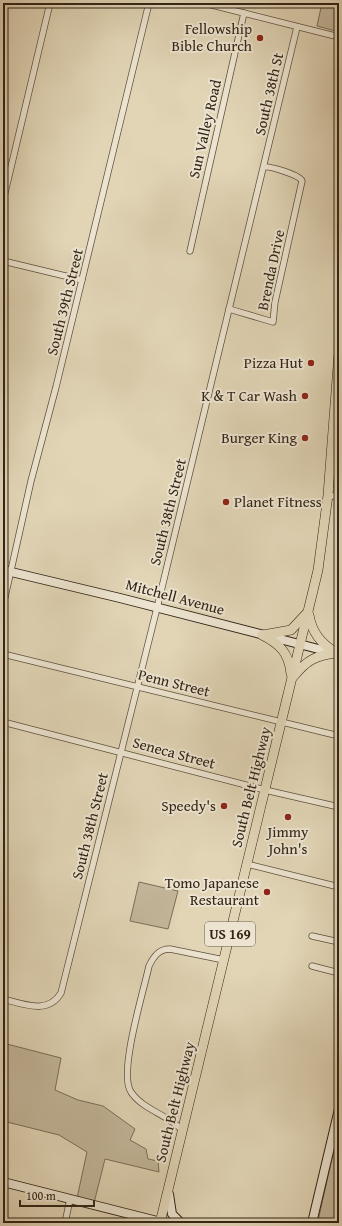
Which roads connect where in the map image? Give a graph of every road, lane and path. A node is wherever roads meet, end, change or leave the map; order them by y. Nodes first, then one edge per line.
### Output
1 (50, 3) edge
2 (149, 3) edge
3 (204, 3) edge
4 (244, 13) junction
5 (297, 26) junction
6 (339, 37) edge
7 (264, 168) junction
8 (3, 201) edge
9 (190, 251) dead end
10 (3, 261) edge
11 (82, 280) junction
12 (229, 309) junction
13 (339, 353) edge
14 (328, 495) junction
15 (339, 497) edge
16 (7, 571) edge
17 (3, 606) edge
18 (157, 608) junction
19 (309, 609) junction
20 (262, 635) junction
21 (301, 645) junction
22 (3, 654) edge
23 (338, 654) edge
24 (292, 679) junction
25 (137, 687) junction
26 (3, 722) edge
27 (282, 722) junction
28 (339, 736) edge
29 (121, 752) junction
30 (265, 790) junction
31 (339, 807) edge
32 (247, 864) junction
33 (339, 887) edge
34 (312, 936) dead end
35 (339, 942) edge
36 (224, 960) junction
37 (312, 966) dead end
38 (339, 973) edge
39 (3, 999) edge
40 (339, 1109) edge
41 (182, 1130) junction
42 (3, 1182) edge
43 (168, 1186) junction
44 (70, 1199) junction
45 (65, 1223) edge
46 (162, 1223) edge
47 (181, 1223) edge
48 (312, 1223) edge

1 - 8 street
2 - 11 street, South 39th Street
3 - 4 street
4 - 5 street
4 - 9 street, Sun Valley Road
5 - 6 street
5 - 7 street, South 38th St
7 - 12 street, South 38th Street
7 - 12 street, Brenda Drive
10 - 11 street
11 - 16 street, South 39th Street
12 - 18 street, South 38th Street
13 - 14 main road, South Belt Highway / US 169
14 - 15 street
14 - 19 main road, South Belt Highway / US 169
16 - 17 street, South 39th Street
16 - 18 street, Mitchell Avenue
18 - 20 street, Mitchell Avenue
18 - 25 street, South 38th Street
19 - 20 main road
19 - 21 main road, South Belt Highway / US 169
19 - 23 main road
20 - 21 street, Mitchell Avenue
20 - 24 main road
21 - 23 street, Mitchell Avenue
21 - 24 main road, South Belt Highway / US 169
22 - 25 street, Penn Street
23 - 24 main road
24 - 27 main road, South Belt Highway / US 169
25 - 27 street, Penn Street
25 - 29 street, South 38th Street
26 - 29 street, Seneca Street
27 - 28 street, Penn Street
27 - 30 main road, South Belt Highway / US 169
29 - 30 street, Seneca Street
29 - 39 street, South 38th Street
30 - 31 street, Seneca Street
30 - 32 main road, South Belt Highway / US 169
32 - 33 street
32 - 36 main road, South Belt Highway / US 169
34 - 35 street
36 - 41 main road, South Belt Highway / US 169
36 - 41 street
37 - 38 street
40 - 48 street
41 - 43 main road, South Belt Highway / US 169
42 - 44 street
43 - 46 main road, South Belt Highway / US 169
43 - 47 street
44 - 45 street
44 - 46 street

